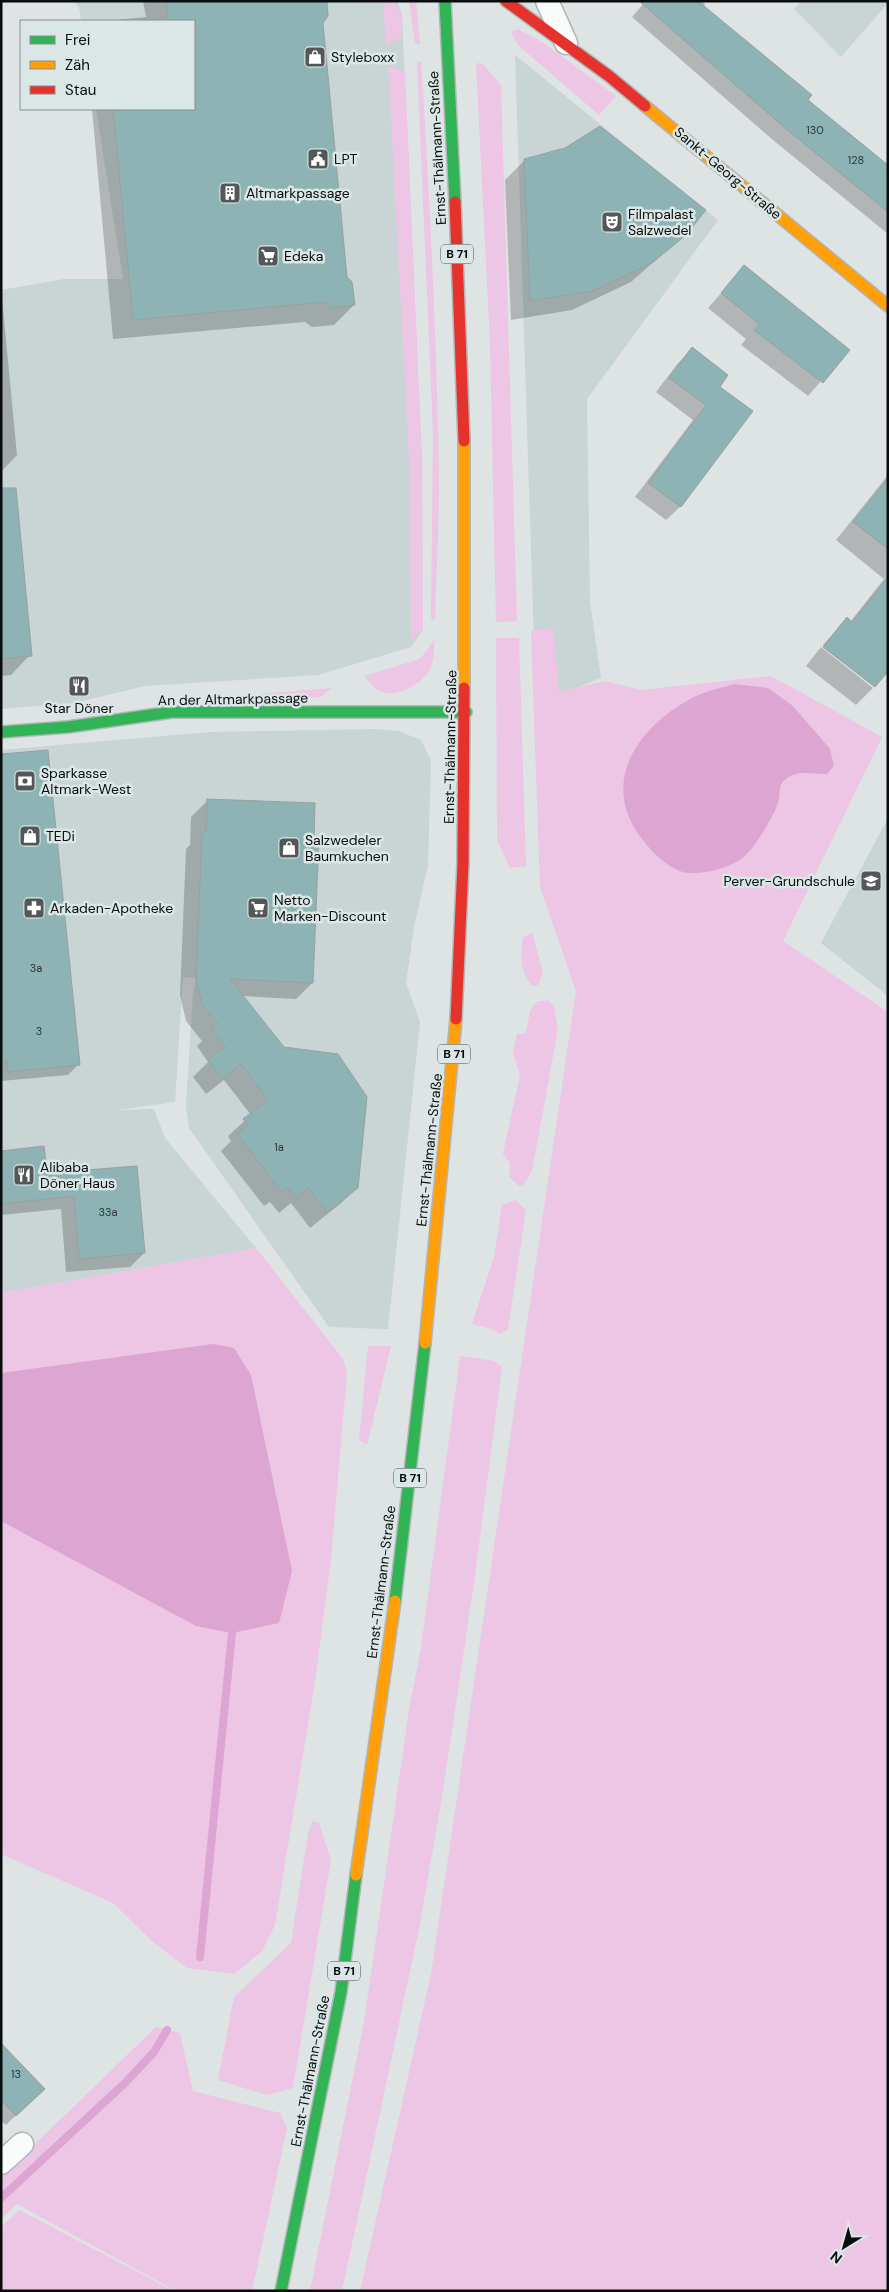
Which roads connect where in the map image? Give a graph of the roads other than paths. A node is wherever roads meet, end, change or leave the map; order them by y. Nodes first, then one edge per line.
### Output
1 (445, 1) edge
2 (506, 1) edge
3 (547, 1) edge
4 (566, 43) junction
5 (888, 306) edge
6 (466, 712) junction
7 (1, 732) edge
8 (22, 2144) dead end
9 (1, 2163) edge
10 (281, 2291) edge

1 - 6 main road, Ernst-Thälmann-Straße / B 71
2 - 4 main road, Sankt-Georg-Straße
3 - 4 street, Sankt-Georg-Straße
4 - 5 main road, Sankt-Georg-Straße
6 - 7 main road, An der Altmarkpassage
6 - 10 main road, Ernst-Thälmann-Straße / B 71
8 - 9 street

